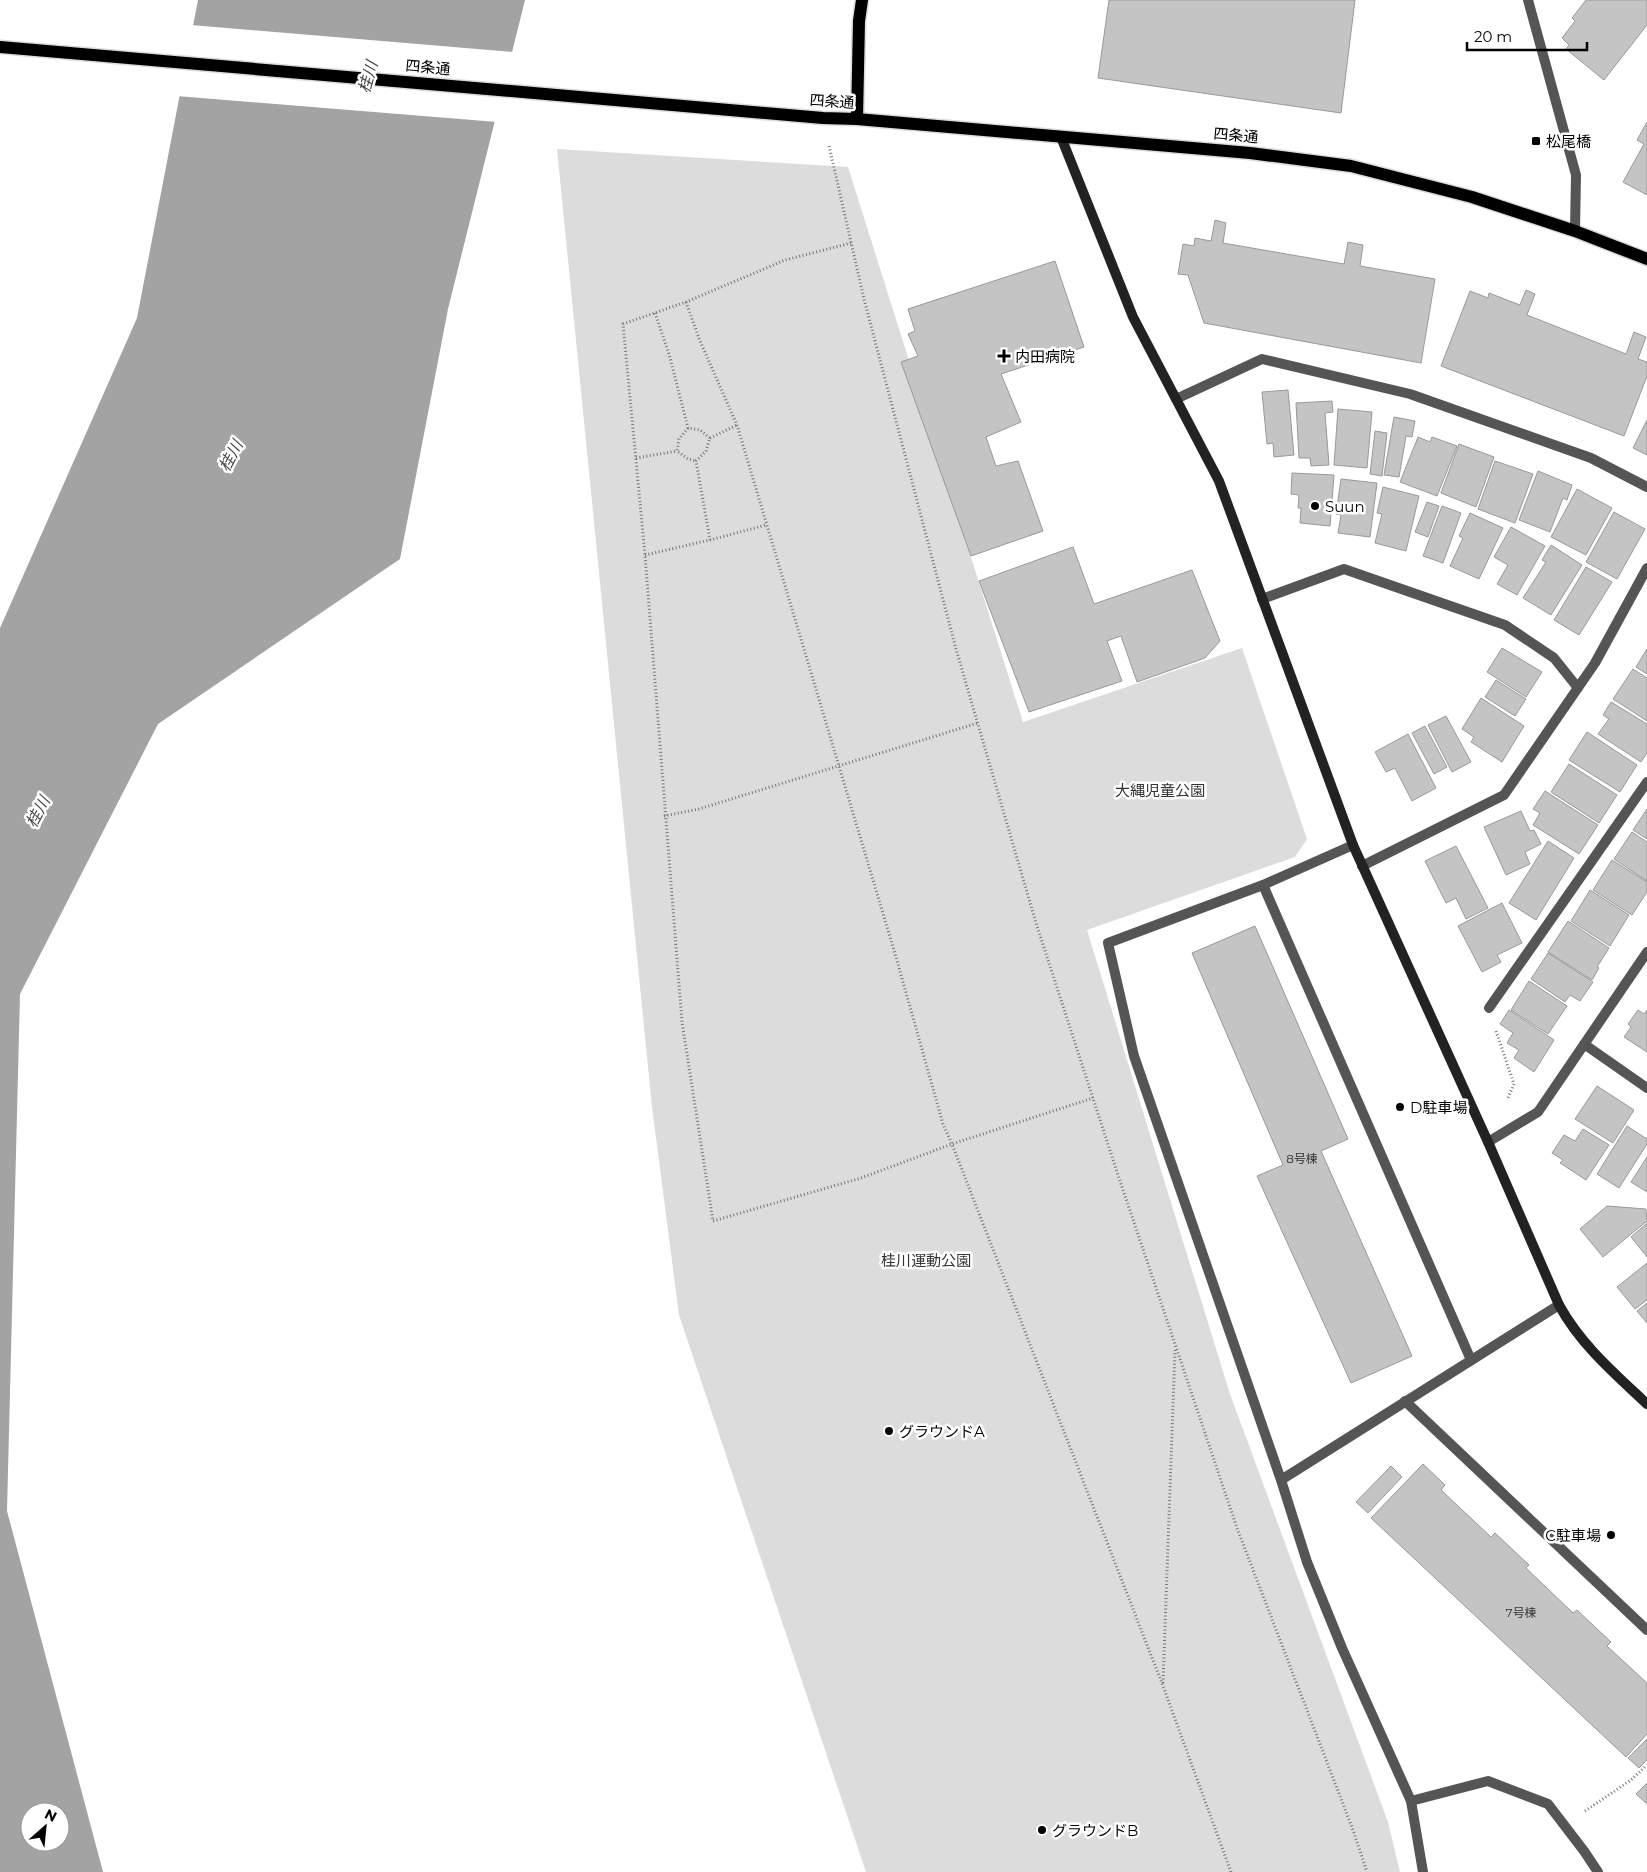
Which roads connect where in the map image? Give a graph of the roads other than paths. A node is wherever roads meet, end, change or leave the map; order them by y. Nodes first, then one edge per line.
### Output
1 (862, 0) edge
2 (1528, 0) edge
3 (0, 47) edge
4 (857, 119) junction
5 (1061, 137) junction
6 (1575, 231) junction
7 (1647, 259) edge
8 (1176, 399) junction
9 (1647, 486) edge
10 (1647, 568) edge
11 (1262, 599) junction
12 (1578, 688) junction
13 (1647, 782) edge
14 (1353, 845) junction
15 (1362, 866) junction
16 (1263, 885) junction
17 (1647, 952) edge
18 (1489, 1008) road end
19 (1584, 1044) junction
20 (1647, 1088) edge
21 (1488, 1142) junction
22 (1559, 1305) junction
23 (1471, 1360) junction
24 (1406, 1401) junction
25 (1647, 1404) edge
26 (1281, 1480) junction
27 (1647, 1630) edge
28 (1410, 1802) junction
29 (1422, 1872) edge
30 (1598, 1872) edge

1 - 4 main road
2 - 6 street
3 - 4 main road, 四条通
4 - 5 main road, 四条通
5 - 6 main road, 四条通
5 - 8 street
6 - 7 main road, 四条通
8 - 9 street
8 - 11 street
10 - 12 street
11 - 12 street
11 - 14 street
12 - 15 street
13 - 18 street
14 - 15 street
14 - 16 street
15 - 21 street
16 - 23 street
16 - 26 street
17 - 19 street
19 - 20 street
19 - 21 street
21 - 22 street
22 - 23 street
22 - 25 street
23 - 24 street
24 - 26 street
24 - 27 street
26 - 28 street
28 - 29 street
28 - 30 street

